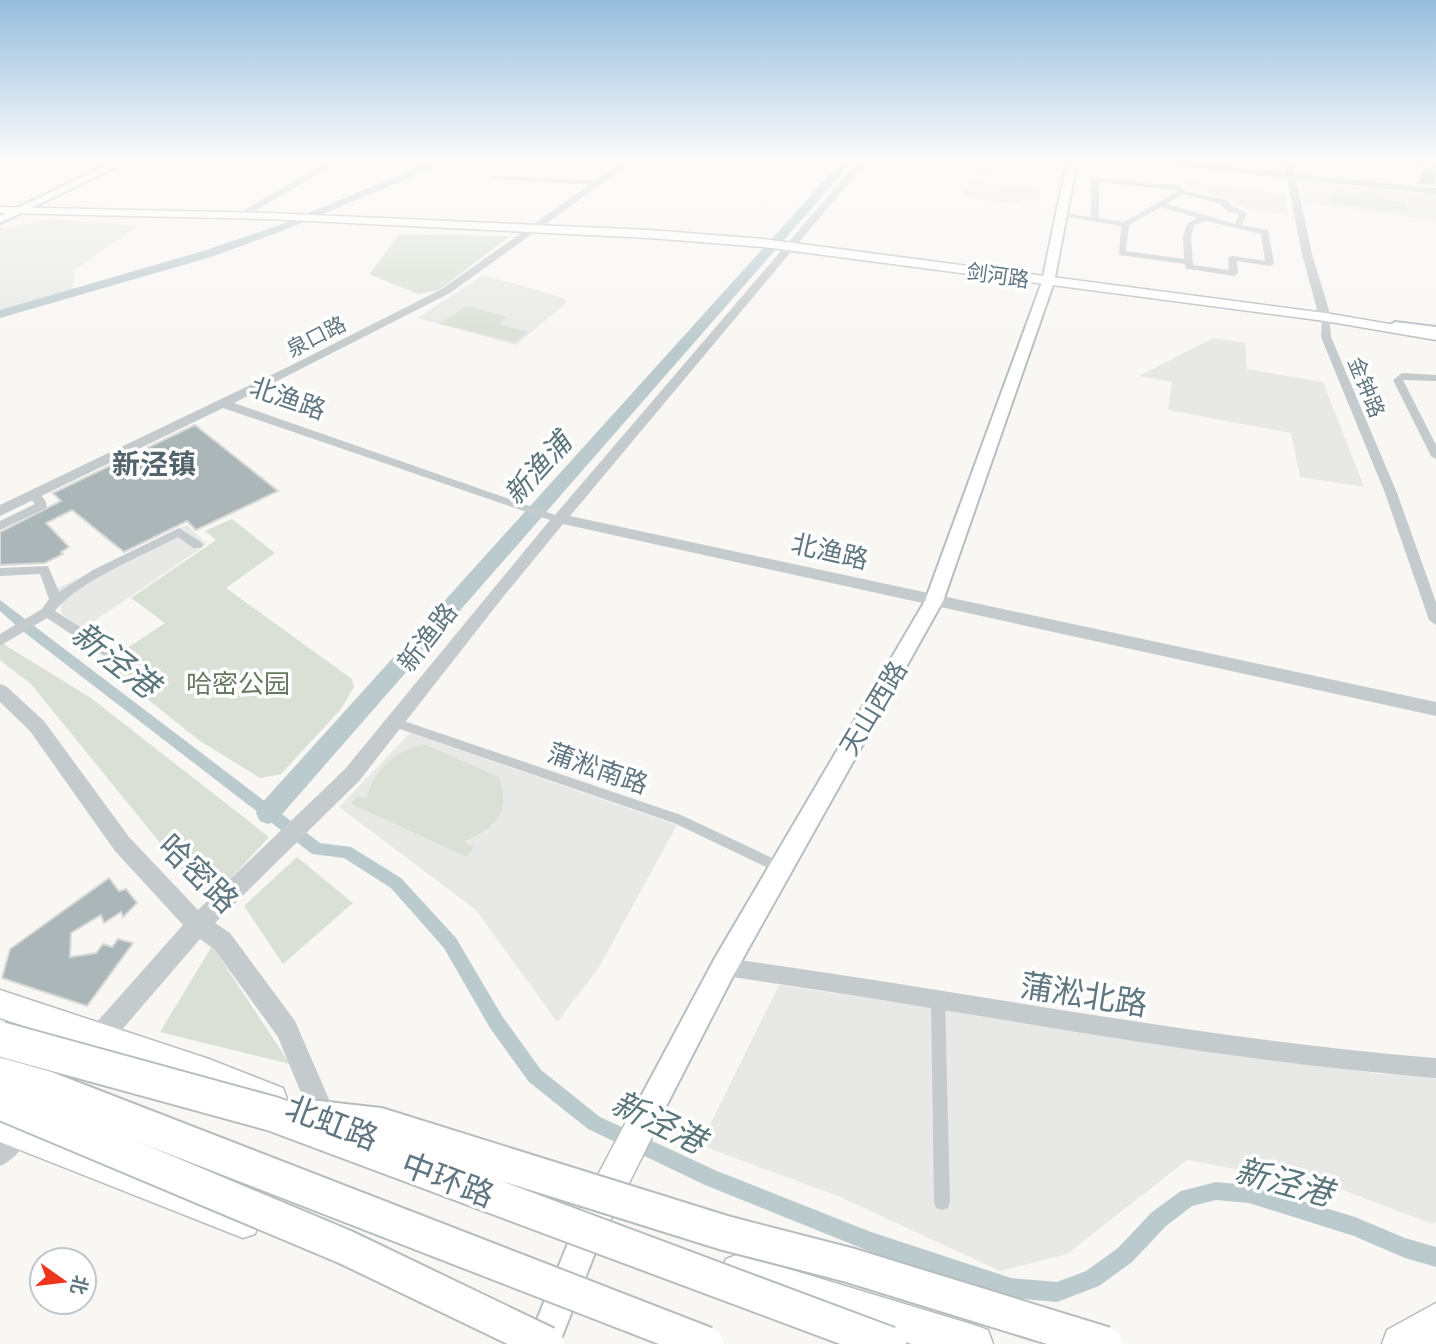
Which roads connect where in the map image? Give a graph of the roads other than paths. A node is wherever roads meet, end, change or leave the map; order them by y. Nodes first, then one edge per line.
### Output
1 (422, 224) edge
2 (542, 224) edge
3 (810, 224) edge
4 (1059, 224) edge
5 (1125, 224) edge
6 (1192, 224) edge
7 (1224, 224) edge
8 (1239, 224) edge
9 (1301, 224) edge
10 (1238, 228) junction
11 (535, 229) junction
12 (791, 246) junction
13 (1188, 264) junction
14 (1048, 282) junction
15 (1325, 317) junction
16 (1436, 333) edge
17 (1436, 378) edge
18 (224, 404) junction
19 (1436, 456) edge
20 (34, 495) junction
21 (0, 511) edge
22 (555, 517) junction
23 (0, 526) edge
24 (197, 545) dead end
25 (0, 572) edge
26 (934, 601) junction
27 (52, 606) junction
28 (1436, 620) edge
29 (0, 640) edge
30 (114, 656) dead end
31 (0, 691) edge
32 (1436, 709) edge
33 (395, 723) junction
34 (781, 868) junction
35 (198, 925) junction
36 (724, 967) junction
37 (938, 1000) junction
38 (0, 1004) edge
39 (100, 1037) junction
40 (0, 1039) edge
41 (1436, 1068) edge
42 (0, 1075) edge
43 (0, 1102) edge
44 (648, 1112) joint
45 (273, 1114) junction
46 (325, 1120) junction
47 (6, 1137) edge
48 (942, 1202) dead end
49 (592, 1221) junction
50 (702, 1260) joint
51 (1436, 1322) edge
52 (547, 1343) edge
53 (706, 1344) edge
54 (889, 1344) edge
55 (974, 1344) edge
56 (1105, 1344) edge
57 (1401, 1344) edge

1 - 11 main road, 剑河路
2 - 11 street, 泉口路
3 - 12 street, 新渔路
4 - 14 main road, 天山西路
5 - 13 street
6 - 13 street
7 - 10 street
8 - 10 street
9 - 15 street, 金钟路
10 - 13 street
11 - 12 main road, 剑河路
11 - 18 street, 泉口路
12 - 14 main road, 剑河路
12 - 22 street, 新渔路
14 - 15 main road, 剑河路
14 - 26 main road, 天山西路
15 - 16 main road, 剑河路
15 - 28 street, 金钟路
17 - 19 street
18 - 20 street, 泉口路
18 - 22 street, 北渔路
20 - 21 street, 泉口路
20 - 23 street
22 - 26 street, 北渔路
22 - 33 street, 新渔路
24 - 27 street
25 - 27 street
26 - 32 street, 北渔路
26 - 34 main road, 天山西路
27 - 29 street
27 - 30 street
31 - 35 street, 哈密路
33 - 34 street, 蒲淞南路
33 - 35 street, 新渔路
34 - 36 main road, 天山西路
35 - 39 street, 新渔路
35 - 46 street, 哈密路
36 - 37 street, 蒲淞北路
36 - 44 main road, 天山西路
37 - 41 street, 蒲淞北路
37 - 48 street
38 - 39 main road, 北虹路
39 - 46 main road, 北虹路
39 - 47 street, 新渔路
40 - 45 highway, 中环路, bridge
42 - 53 highway, bridge
43 - 52 highway, bridge
44 - 49 main road, 天山西路
45 - 54 highway, 中环路, bridge
45 - 56 highway, bridge
46 - 49 main road, 北虹路
47 - 52 main road
49 - 50 main road, 北虹路
49 - 52 main road
50 - 55 highway
51 - 57 highway

